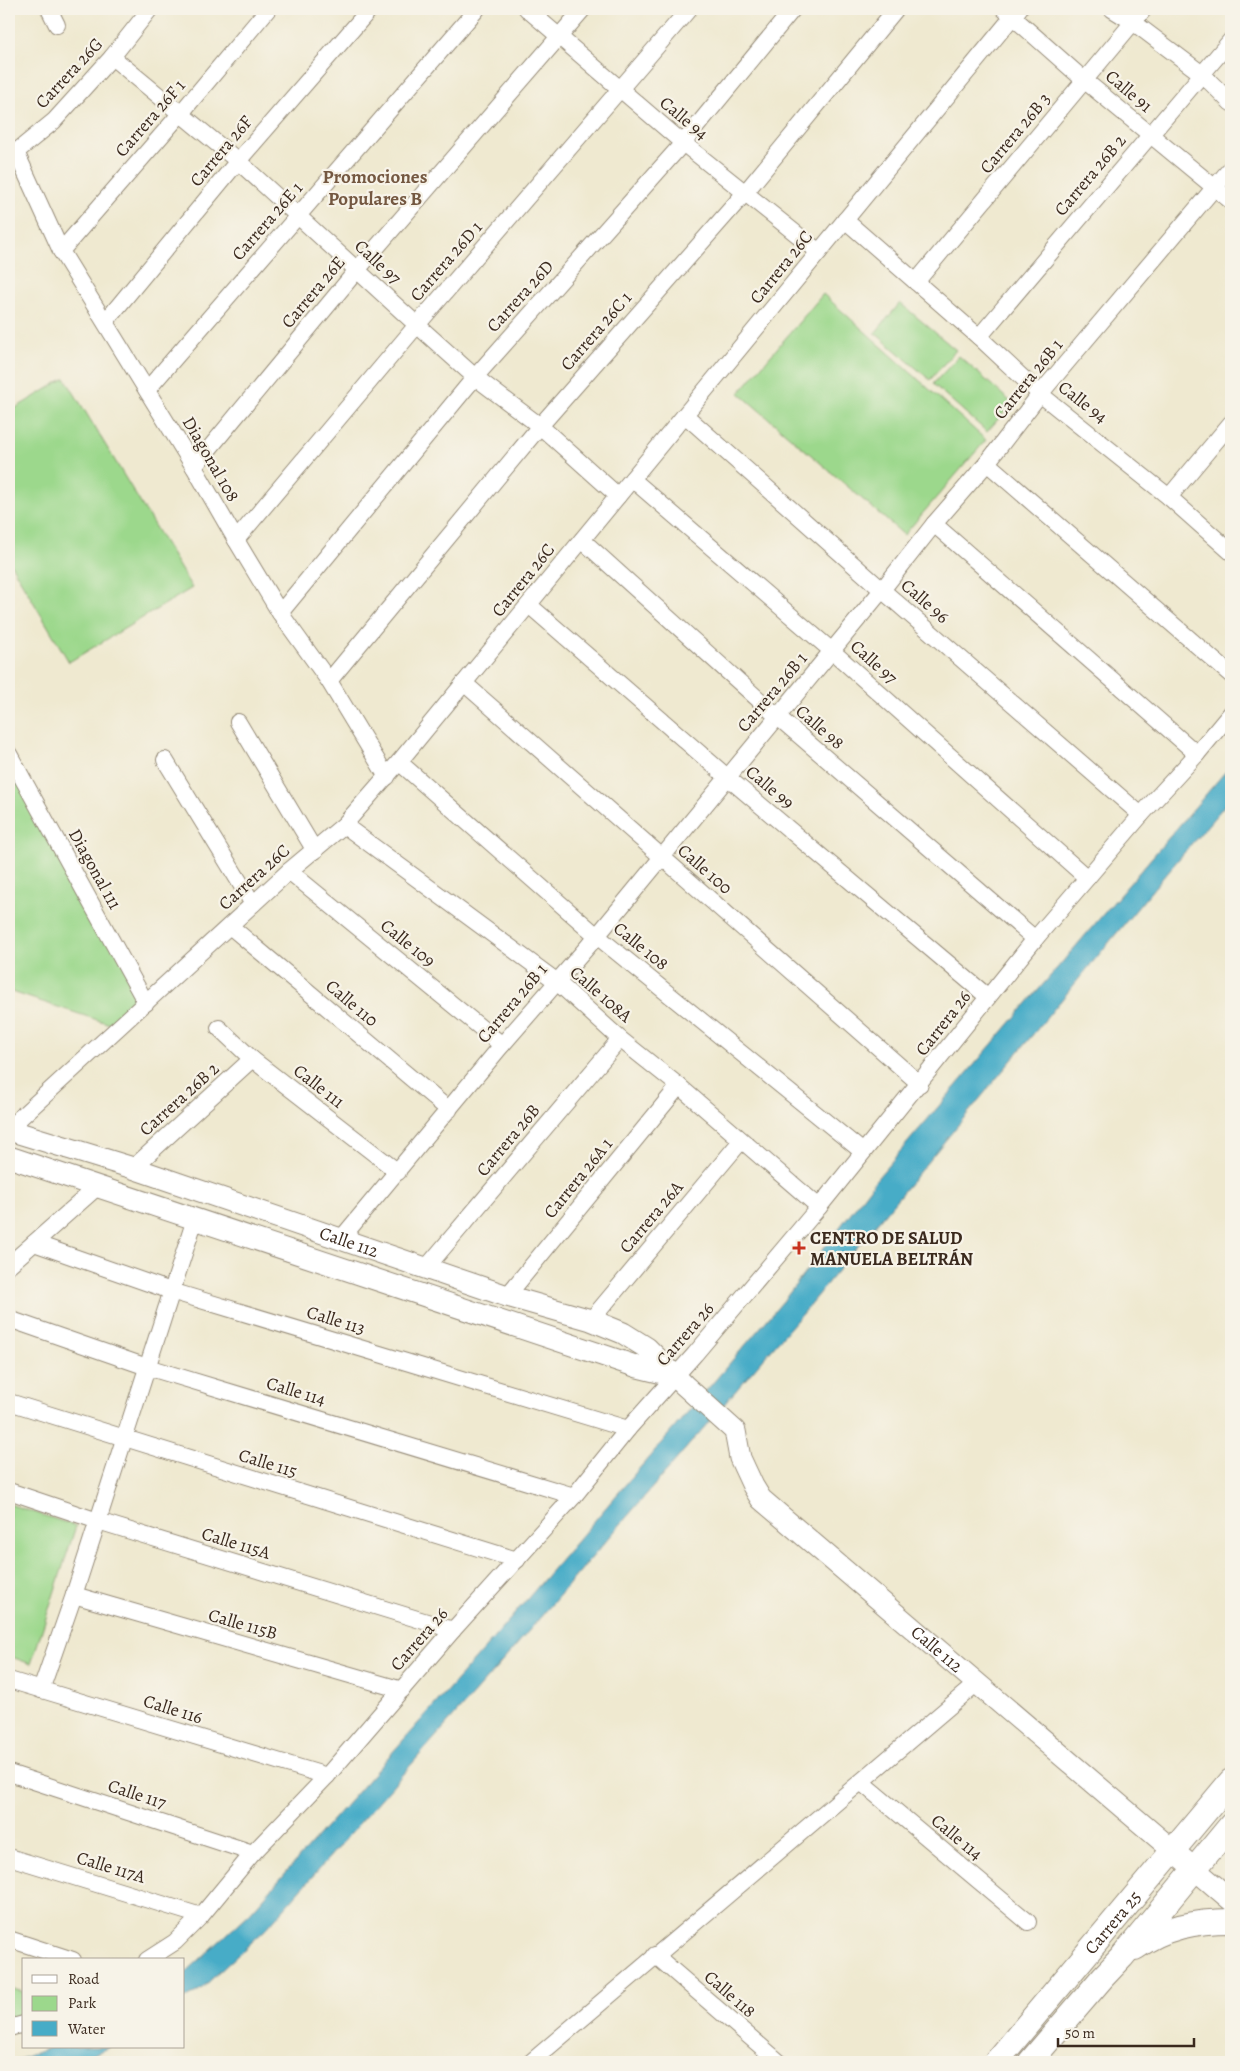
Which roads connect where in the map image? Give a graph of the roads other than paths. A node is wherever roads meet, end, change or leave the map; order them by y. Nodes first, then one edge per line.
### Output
1 (49, 9) edge
2 (150, 9) edge
3 (268, 9) edge
4 (370, 9) edge
5 (477, 9) edge
6 (527, 9) edge
7 (583, 9) edge
8 (689, 9) edge
9 (793, 9) edge
10 (896, 9) edge
11 (1112, 9) edge
12 (1144, 9) edge
13 (1012, 11) edge
14 (1134, 22) junction
15 (57, 25) dead end
16 (558, 38) junction
17 (1231, 40) edge
18 (112, 57) junction
19 (1202, 74) junction
20 (1084, 80) junction
21 (620, 90) junction
22 (1231, 103) edge
23 (181, 113) junction
24 (1150, 135) junction
25 (683, 143) junction
26 (13, 153) edge
27 (238, 161) junction
28 (1231, 168) edge
29 (1215, 187) junction
30 (744, 194) junction
31 (1231, 202) edge
32 (298, 216) junction
33 (845, 220) junction
34 (61, 251) junction
35 (819, 252) junction
36 (357, 270) junction
37 (916, 282) junction
38 (106, 321) junction
39 (417, 325) junction
40 (979, 337) junction
41 (475, 377) junction
42 (147, 390) junction
43 (1040, 394) junction
44 (684, 415) junction
45 (1231, 423) edge
46 (540, 426) junction
47 (987, 463) junction
48 (194, 467) junction
49 (632, 479) junction
50 (618, 496) junction
51 (1169, 497) junction
52 (934, 524) junction
53 (236, 540) junction
54 (582, 540) junction
55 (1231, 552) edge
56 (882, 590) junction
57 (528, 605) junction
58 (280, 613) junction
59 (832, 651) junction
60 (1231, 675) edge
61 (328, 681) junction
62 (464, 683) junction
63 (1231, 714) edge
64 (778, 716) junction
65 (238, 722) dead end
66 (9, 754) edge
67 (1197, 754) junction
68 (165, 760) dead end
69 (399, 762) junction
70 (387, 777) junction
71 (727, 777) junction
72 (1141, 815) junction
73 (344, 825) junction
74 (315, 851) junction
75 (662, 858) junction
76 (290, 871) junction
77 (1087, 878) junction
78 (253, 904) junction
79 (230, 926) junction
80 (597, 936) junction
81 (1035, 939) junction
82 (556, 981) junction
83 (988, 997) junction
84 (146, 1003) junction
85 (219, 1028) dead end
86 (620, 1039) junction
87 (502, 1045) junction
88 (252, 1059) junction
89 (920, 1084) junction
90 (679, 1086) junction
91 (449, 1110) junction
92 (9, 1129) edge
93 (741, 1141) junction
94 (863, 1152) junction
95 (9, 1157) edge
96 (133, 1168) junction
97 (398, 1172) junction
98 (96, 1188) junction
99 (819, 1207) junction
100 (195, 1219) junction
101 (340, 1240) junction
102 (34, 1243) junction
103 (9, 1266) edge
104 (426, 1268) junction
105 (172, 1291) junction
106 (507, 1296) junction
107 (9, 1319) edge
108 (591, 1320) junction
109 (147, 1367) junction
110 (680, 1381) junction
111 (9, 1402) edge
112 (628, 1429) junction
113 (124, 1439) junction
114 (9, 1491) edge
115 (574, 1496) junction
116 (98, 1521) junction
117 (517, 1560) junction
118 (74, 1595) junction
119 (453, 1630) junction
120 (9, 1680) edge
121 (977, 1683) junction
122 (41, 1690) junction
123 (402, 1690) junction
124 (9, 1774) edge
125 (327, 1776) junction
126 (1231, 1781) edge
127 (861, 1782) junction
128 (1231, 1824) edge
129 (1172, 1850) junction
130 (253, 1853) junction
131 (9, 1857) edge
132 (1195, 1870) junction
133 (1231, 1900) edge
134 (202, 1916) junction
135 (1231, 1921) edge
136 (1028, 1922) dead end
137 (9, 1939) edge
138 (655, 1955) junction
139 (1122, 1957) junction
140 (67, 1958) edge
141 (150, 1958) edge
142 (22, 2025) edge
143 (9, 2028) edge
144 (531, 2062) edge
145 (779, 2062) edge
146 (996, 2062) edge
147 (1030, 2062) edge

1 - 15 street
2 - 18 street, Carrera 26G
3 - 23 street, Carrera 26F 1
4 - 27 street, Carrera 26F
5 - 32 street, Carrera 26E 1
6 - 16 street, Calle 94
7 - 16 street, Carrera 26E
8 - 21 street, Carrera 26D 1
9 - 25 street, Carrera 26D
10 - 30 street, Carrera 26C 1
11 - 14 street
12 - 14 street, Carrera 26B 3
13 - 20 street, Calle 91
13 - 33 street, Carrera 26C
14 - 19 street
14 - 20 street, Carrera 26B 3
16 - 21 street, Calle 94
16 - 36 street, Carrera 26E
17 - 19 street, Carrera 26B 2
18 - 23 street, Calle 97
18 - 26 street, Carrera 26G
19 - 22 street
19 - 24 street, Carrera 26B 2
20 - 24 street, Calle 91
20 - 37 street, Carrera 26B 3
21 - 25 street, Calle 94
21 - 39 street, Carrera 26D 1
23 - 27 street, Calle 97
23 - 34 street, Carrera 26F 1
24 - 29 street, Calle 91
24 - 40 street, Carrera 26B 2
25 - 30 street, Calle 94
25 - 41 street, Carrera 26D
26 - 34 street, Diagonal 108
27 - 32 street, Calle 97
27 - 38 street, Carrera 26F
28 - 29 street, Carrera 26B 1
29 - 31 street, Calle 91
29 - 43 street, Carrera 26B 1
30 - 35 street, Calle 94
30 - 46 street, Carrera 26C 1
32 - 36 street, Calle 97
32 - 42 street, Carrera 26E 1
33 - 35 street, Carrera 26C
33 - 37 street, Calle 94
34 - 38 street, Diagonal 108
35 - 44 street, Carrera 26C
36 - 39 street, Calle 97
36 - 48 street, Carrera 26E
37 - 40 street, Calle 94
38 - 42 street, Diagonal 108
39 - 41 street, Calle 97
39 - 53 street, Carrera 26D 1
40 - 43 street, Calle 94
41 - 46 street, Calle 97
41 - 58 street, Carrera 26D
42 - 48 street, Diagonal 108
43 - 47 street, Carrera 26B 1
43 - 51 street, Calle 94
44 - 49 street, Carrera 26C
44 - 56 street, Calle 96
45 - 51 street
46 - 50 street, Calle 97
46 - 61 street, Carrera 26C 1
47 - 52 street, Carrera 26B 1
47 - 60 street
48 - 53 street, Diagonal 108
49 - 50 street, Carrera 26C
49 - 59 street, Calle 97
50 - 54 street, Carrera 26C
51 - 55 street, Calle 94
52 - 56 street, Carrera 26B 1
52 - 67 street
53 - 58 street, Diagonal 108
54 - 57 street, Carrera 26C
54 - 64 street, Calle 98
56 - 59 street, Carrera 26B 1
56 - 72 street, Calle 96
57 - 62 street, Carrera 26C
57 - 71 street, Calle 99
58 - 61 street, Diagonal 108
59 - 64 street, Carrera 26B 1
59 - 77 street, Calle 97
61 - 70 street, Diagonal 108
62 - 69 street, Carrera 26C
62 - 75 street, Calle 100
63 - 67 street, Carrera 26
64 - 71 street, Carrera 26B 1
64 - 81 street, Calle 98
65 - 74 street
66 - 84 street, Diagonal 111
67 - 72 street, Carrera 26
68 - 78 street
69 - 70 street, Carrera 26C
69 - 80 street, Calle 108
70 - 73 street, Carrera 26C
71 - 75 street, Carrera 26B 1
71 - 83 street, Calle 99
72 - 77 street, Carrera 26
73 - 74 street, Carrera 26C
73 - 82 street, Calle 108A
74 - 76 street, Carrera 26C
75 - 80 street, Carrera 26B 1
75 - 89 street, Calle 100
76 - 78 street, Carrera 26C
76 - 87 street, Calle 109
77 - 81 street, Carrera 26
78 - 79 street, Carrera 26C
79 - 84 street, Carrera 26C
79 - 91 street, Calle 110
80 - 82 street, Carrera 26B 1
80 - 94 street, Calle 108
81 - 83 street, Carrera 26
82 - 86 street, Calle 108A
82 - 87 street, Carrera 26B 1
83 - 89 street, Carrera 26
84 - 92 street, Carrera 26C
85 - 88 street, Calle 111
86 - 90 street, Calle 108A
86 - 104 street, Carrera 26B
87 - 91 street, Carrera 26B 1
88 - 96 street, Carrera 26B 2
88 - 97 street, Calle 111
89 - 94 street, Carrera 26
90 - 93 street, Calle 108A
90 - 106 street, Carrera 26A 1
91 - 97 street, Carrera 26B 1
92 - 96 street, Calle 112
93 - 99 street, Calle 108A
93 - 108 street, Carrera 26A
94 - 99 street, Carrera 26
95 - 98 street, Calle 112
96 - 101 street, Calle 112
97 - 101 street, Carrera 26B 1
98 - 100 street, Calle 112
98 - 102 street
99 - 110 street, Carrera 26
100 - 105 street
100 - 110 street, Calle 112
101 - 104 street, Calle 112
102 - 103 street
102 - 105 street, Calle 113
104 - 106 street, Calle 112
105 - 109 street
105 - 112 street, Calle 113
106 - 108 street, Calle 112
107 - 109 street, Calle 114
108 - 110 street, Calle 112
109 - 113 street
109 - 115 street, Calle 114
110 - 112 street, Carrera 26
110 - 121 street, Calle 112
111 - 113 street, Calle 115
112 - 115 street, Carrera 26
113 - 116 street
113 - 117 street, Calle 115
114 - 116 street, Calle 115A
115 - 117 street, Carrera 26
116 - 118 street
116 - 119 street, Calle 115A
117 - 119 street, Carrera 26
118 - 122 street
118 - 123 street, Calle 115B
119 - 123 street, Carrera 26
120 - 122 street, Calle 116
121 - 127 street
121 - 129 street, Calle 112
122 - 125 street, Calle 116
123 - 125 street, Carrera 26
124 - 130 street, Calle 117
125 - 130 street, Carrera 26
126 - 129 main road, Carrera 25
127 - 136 street, Calle 114
127 - 138 street
128 - 132 main road, Carrera 25
129 - 132 street, Calle 112
129 - 146 main road, Carrera 25
130 - 134 street, Carrera 26
131 - 134 street, Calle 117A
132 - 133 street, Calle 112
132 - 139 main road, Carrera 25
134 - 141 street, Carrera 26
135 - 139 main road
137 - 140 street
138 - 144 street
138 - 145 street, Calle 118
139 - 147 main road, Carrera 25
142 - 143 street

